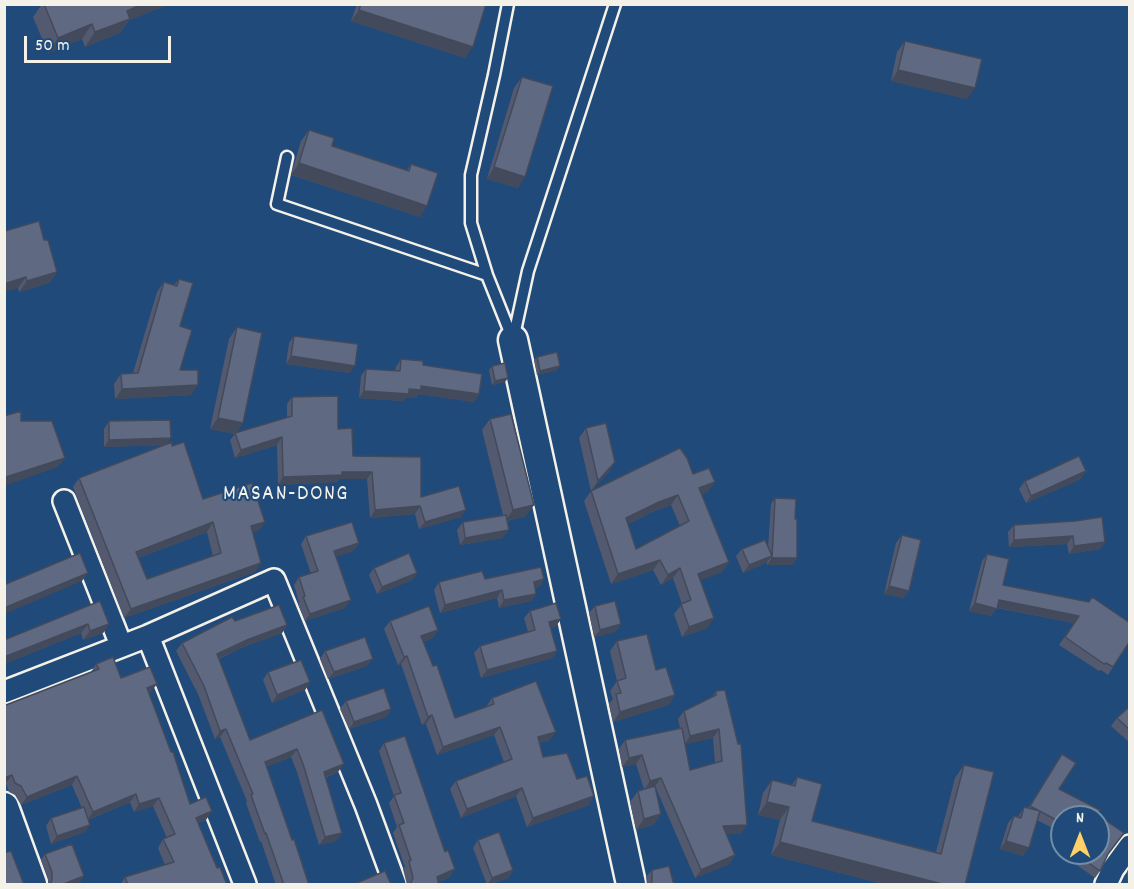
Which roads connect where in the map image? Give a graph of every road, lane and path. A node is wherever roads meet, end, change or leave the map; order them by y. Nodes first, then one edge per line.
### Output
1 (508, 4) edge
2 (615, 4) edge
3 (287, 157) dead end
4 (487, 275) junction
5 (513, 340) junction
6 (64, 501) dead end
7 (148, 636) junction
8 (121, 645) junction
9 (4, 692) edge
10 (4, 807) edge
11 (1130, 846) edge
12 (32, 885) edge
13 (245, 885) edge
14 (395, 885) edge
15 (631, 885) edge
16 (1106, 885) edge

1 - 4 lane
2 - 5 lane
3 - 4 lane
4 - 5 lane
5 - 15 street
6 - 8 street
7 - 8 street
7 - 13 street
7 - 14 street
8 - 9 street
10 - 12 street
11 - 16 street

